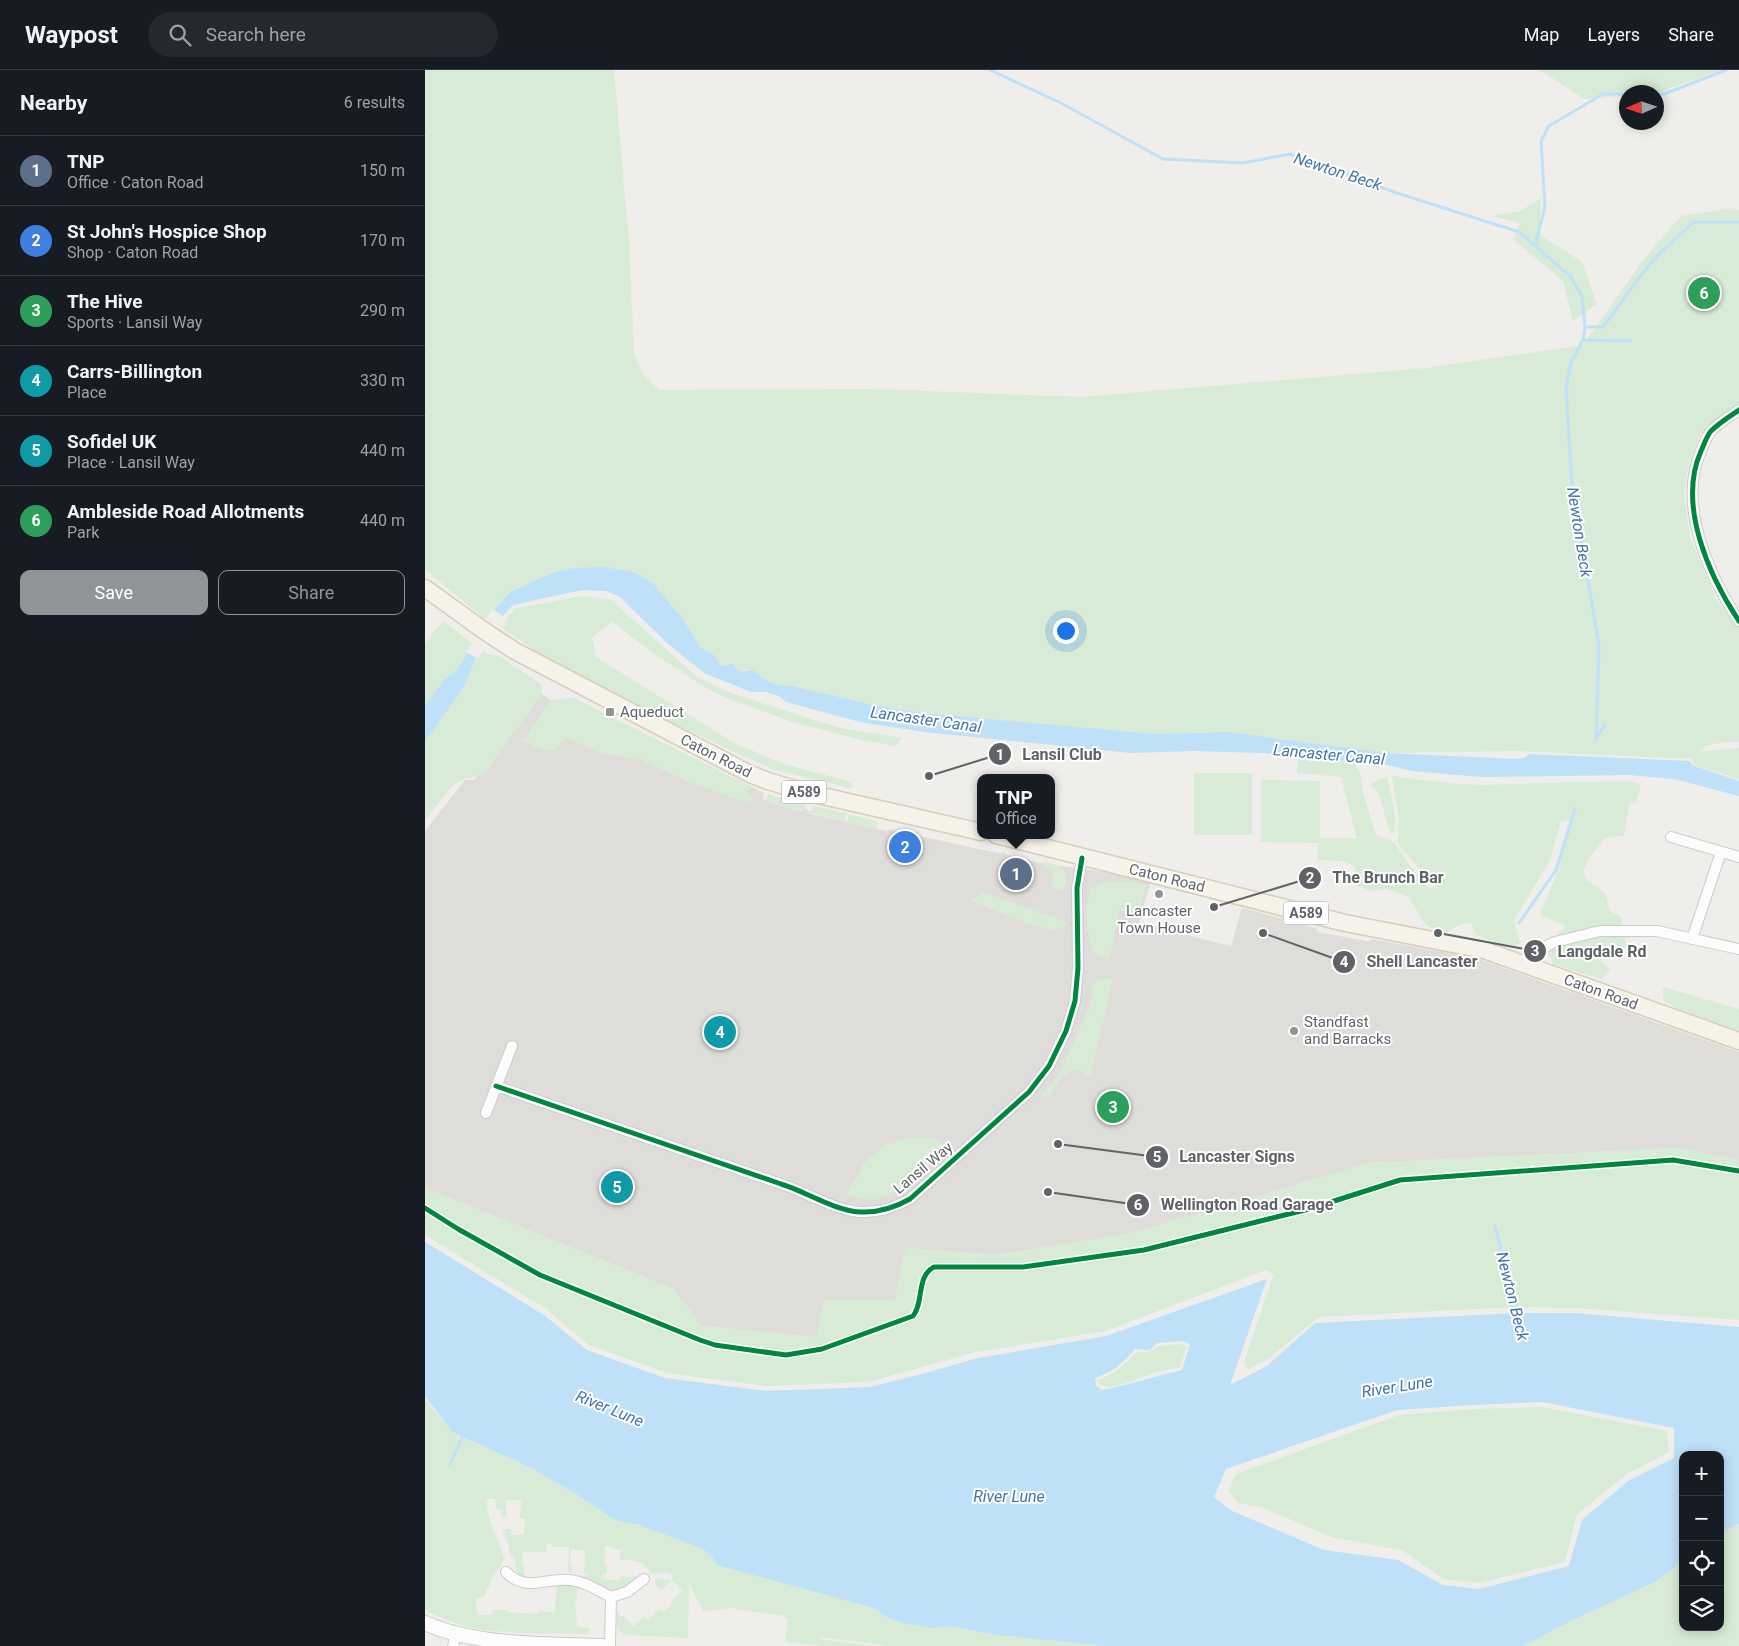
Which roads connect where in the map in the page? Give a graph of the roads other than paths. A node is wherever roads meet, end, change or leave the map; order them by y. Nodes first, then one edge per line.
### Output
1 (1739, 410) edge
2 (425, 588) edge
3 (1739, 620) edge
4 (977, 831) edge
5 (1671, 836) dead end
6 (1011, 839) edge
7 (1721, 852) junction
8 (1739, 857) edge
9 (1082, 858) junction
10 (1692, 939) junction
11 (1739, 949) edge
12 (1531, 966) junction
13 (1739, 1041) edge
14 (512, 1046) dead end
15 (496, 1086) junction
16 (486, 1112) dead end
17 (506, 1572) dead end
18 (644, 1579) dead end
19 (611, 1597) junction
20 (425, 1623) edge
21 (455, 1640) edge
22 (504, 1644) edge
23 (602, 1646) edge
24 (610, 1646) edge

1 - 3 street
2 - 4 main road, Caton Road / A589
5 - 7 street
6 - 9 main road, Caton Road / A589
7 - 8 street
7 - 10 street
9 - 12 main road, Caton Road / A589
9 - 15 street, Lansil Way
10 - 11 street
10 - 12 street
12 - 13 main road, Caton Road / A589
14 - 15 street
15 - 16 street
17 - 19 street
18 - 19 street
19 - 24 street
20 - 21 street
21 - 22 street
22 - 23 street

